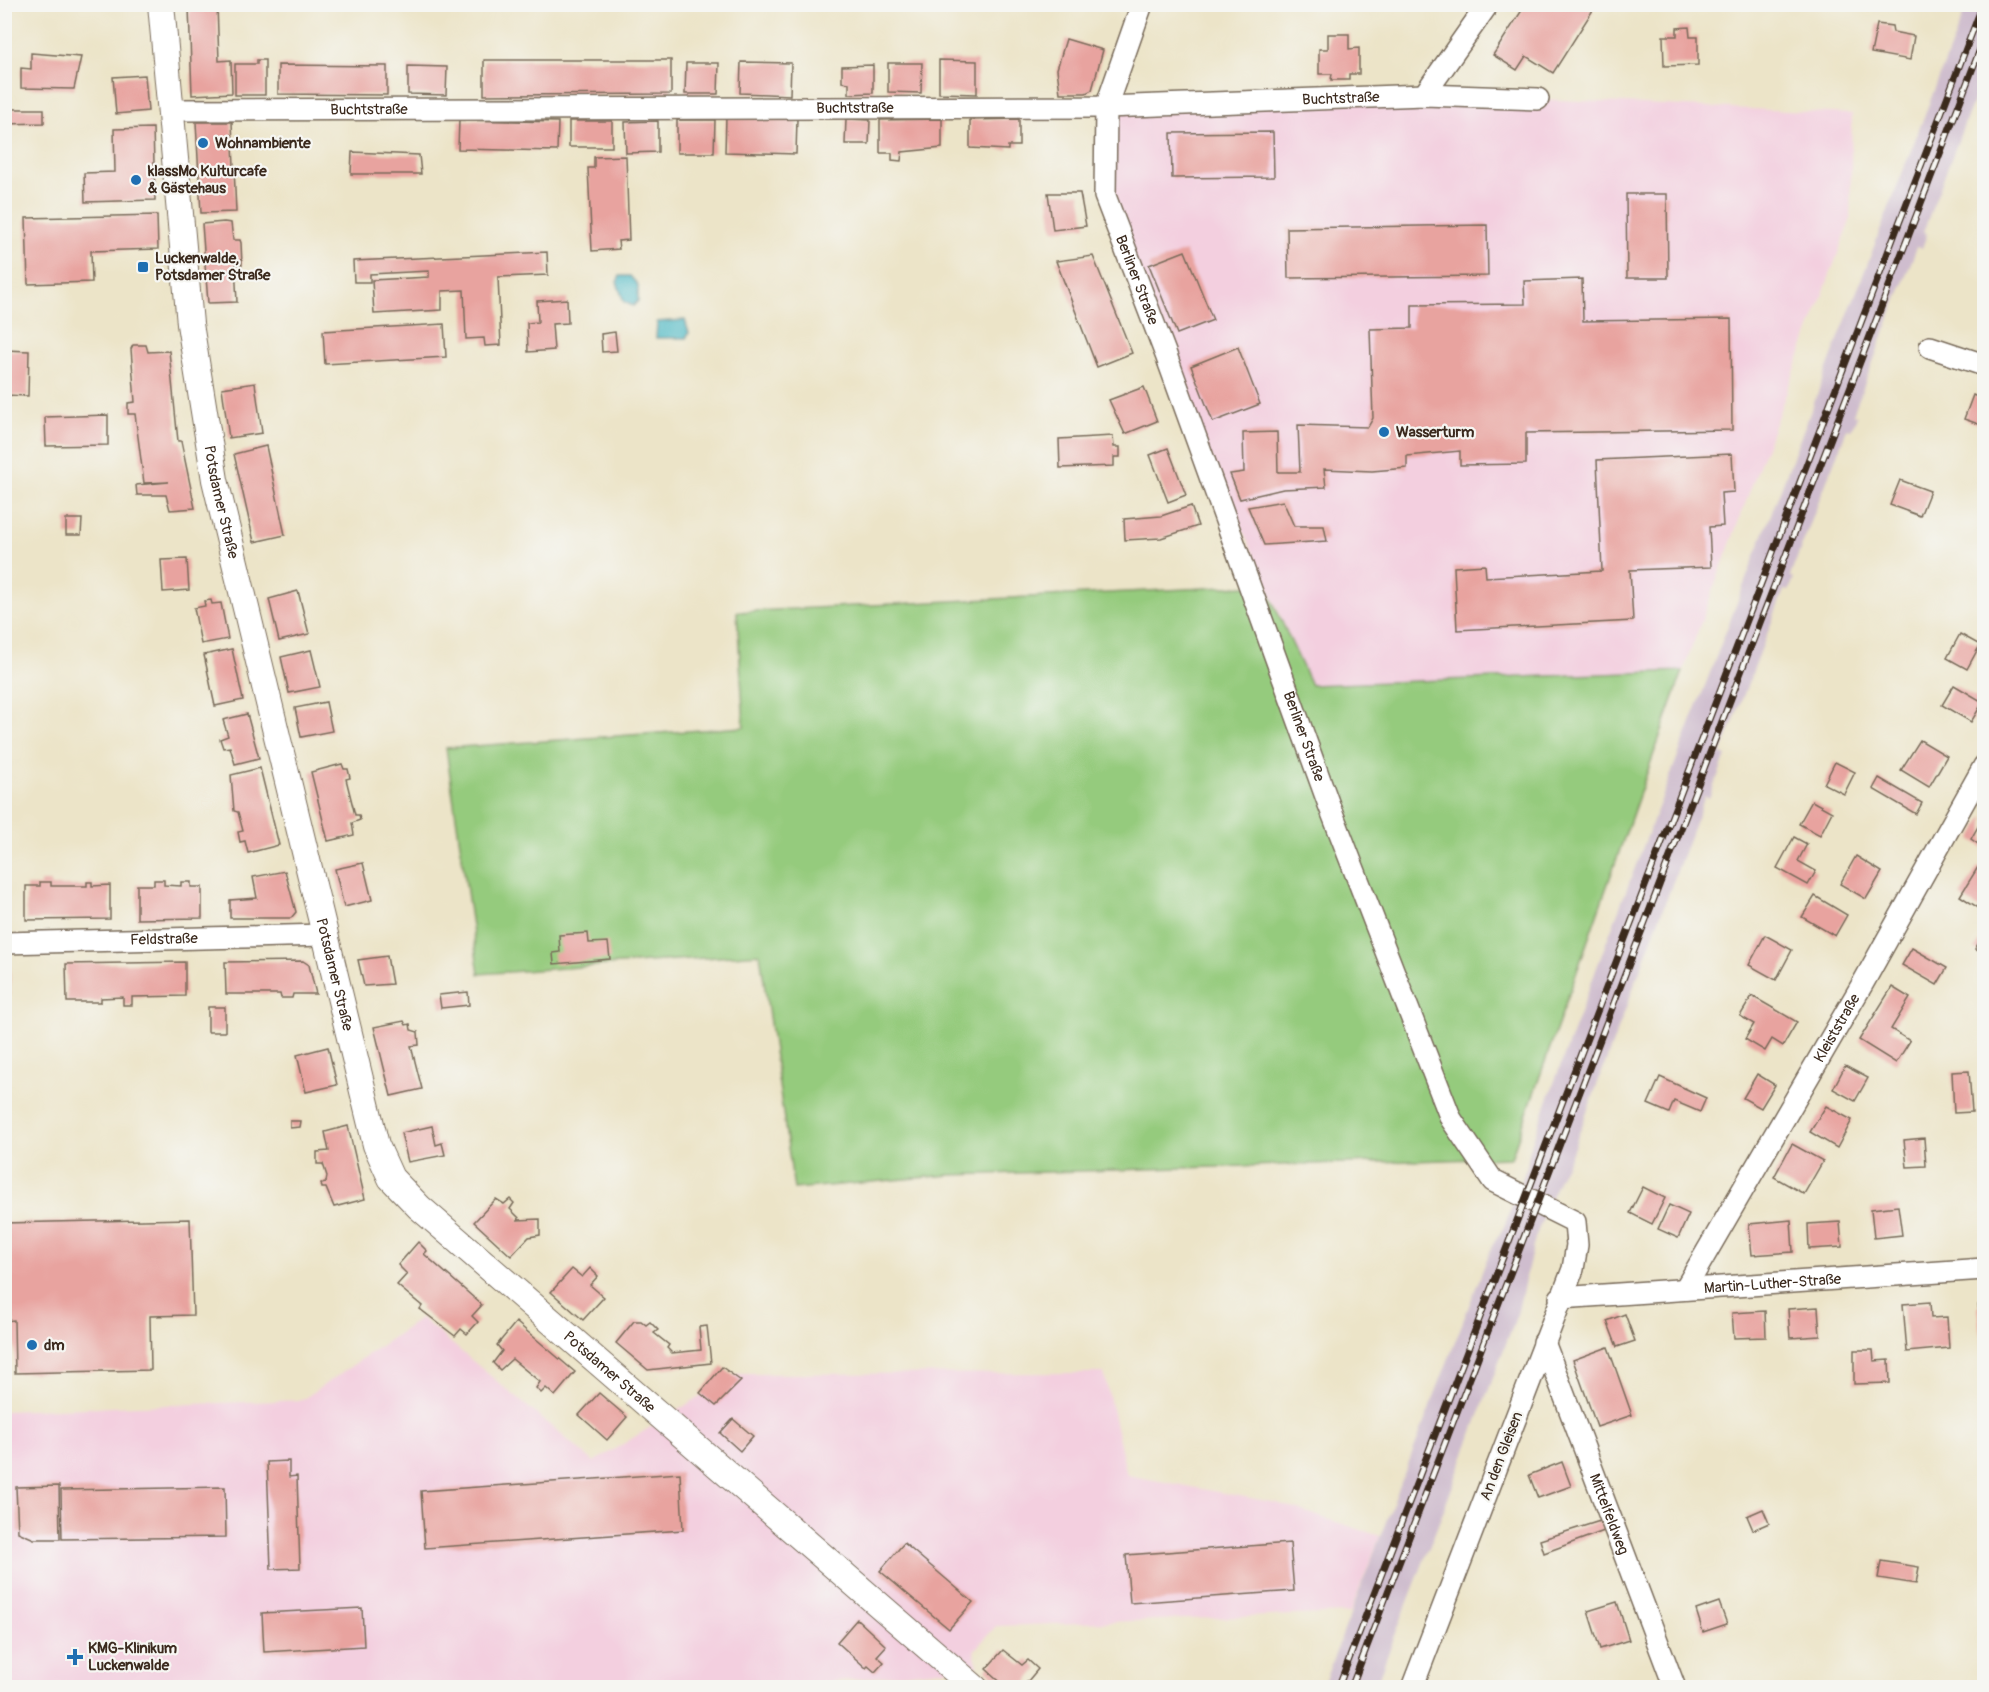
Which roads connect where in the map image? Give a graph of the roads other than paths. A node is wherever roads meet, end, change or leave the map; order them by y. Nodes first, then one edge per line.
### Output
1 (161, 4) edge
2 (1142, 4) edge
3 (1488, 4) edge
4 (1424, 96) junction
5 (1538, 99) dead end
6 (1106, 107) junction
7 (171, 110) junction
8 (1930, 347) dead end
9 (1984, 365) edge
10 (1984, 766) edge
11 (324, 935) junction
12 (4, 943) edge
13 (1575, 1222) joint
14 (1984, 1269) edge
15 (1685, 1289) junction
16 (1560, 1298) junction
17 (1544, 1342) junction
18 (975, 1688) edge
19 (1412, 1688) edge
20 (1675, 1688) edge

1 - 7 street, Potsdamer Straße
2 - 6 street
3 - 4 street
4 - 5 street, Buchtstraße
4 - 6 street, Buchtstraße
6 - 7 street, Buchtstraße
6 - 13 street, Berliner Straße
7 - 11 street, Potsdamer Straße
8 - 9 street
10 - 15 street, Kleiststraße
11 - 12 street, Feldstraße
11 - 18 street, Potsdamer Straße
13 - 16 street, An den Gleisen
14 - 15 street, Martin-Luther-Straße
15 - 16 street, Martin-Luther-Straße
16 - 17 street, An den Gleisen
17 - 19 street, An den Gleisen
17 - 20 street, Mittelfeldweg

